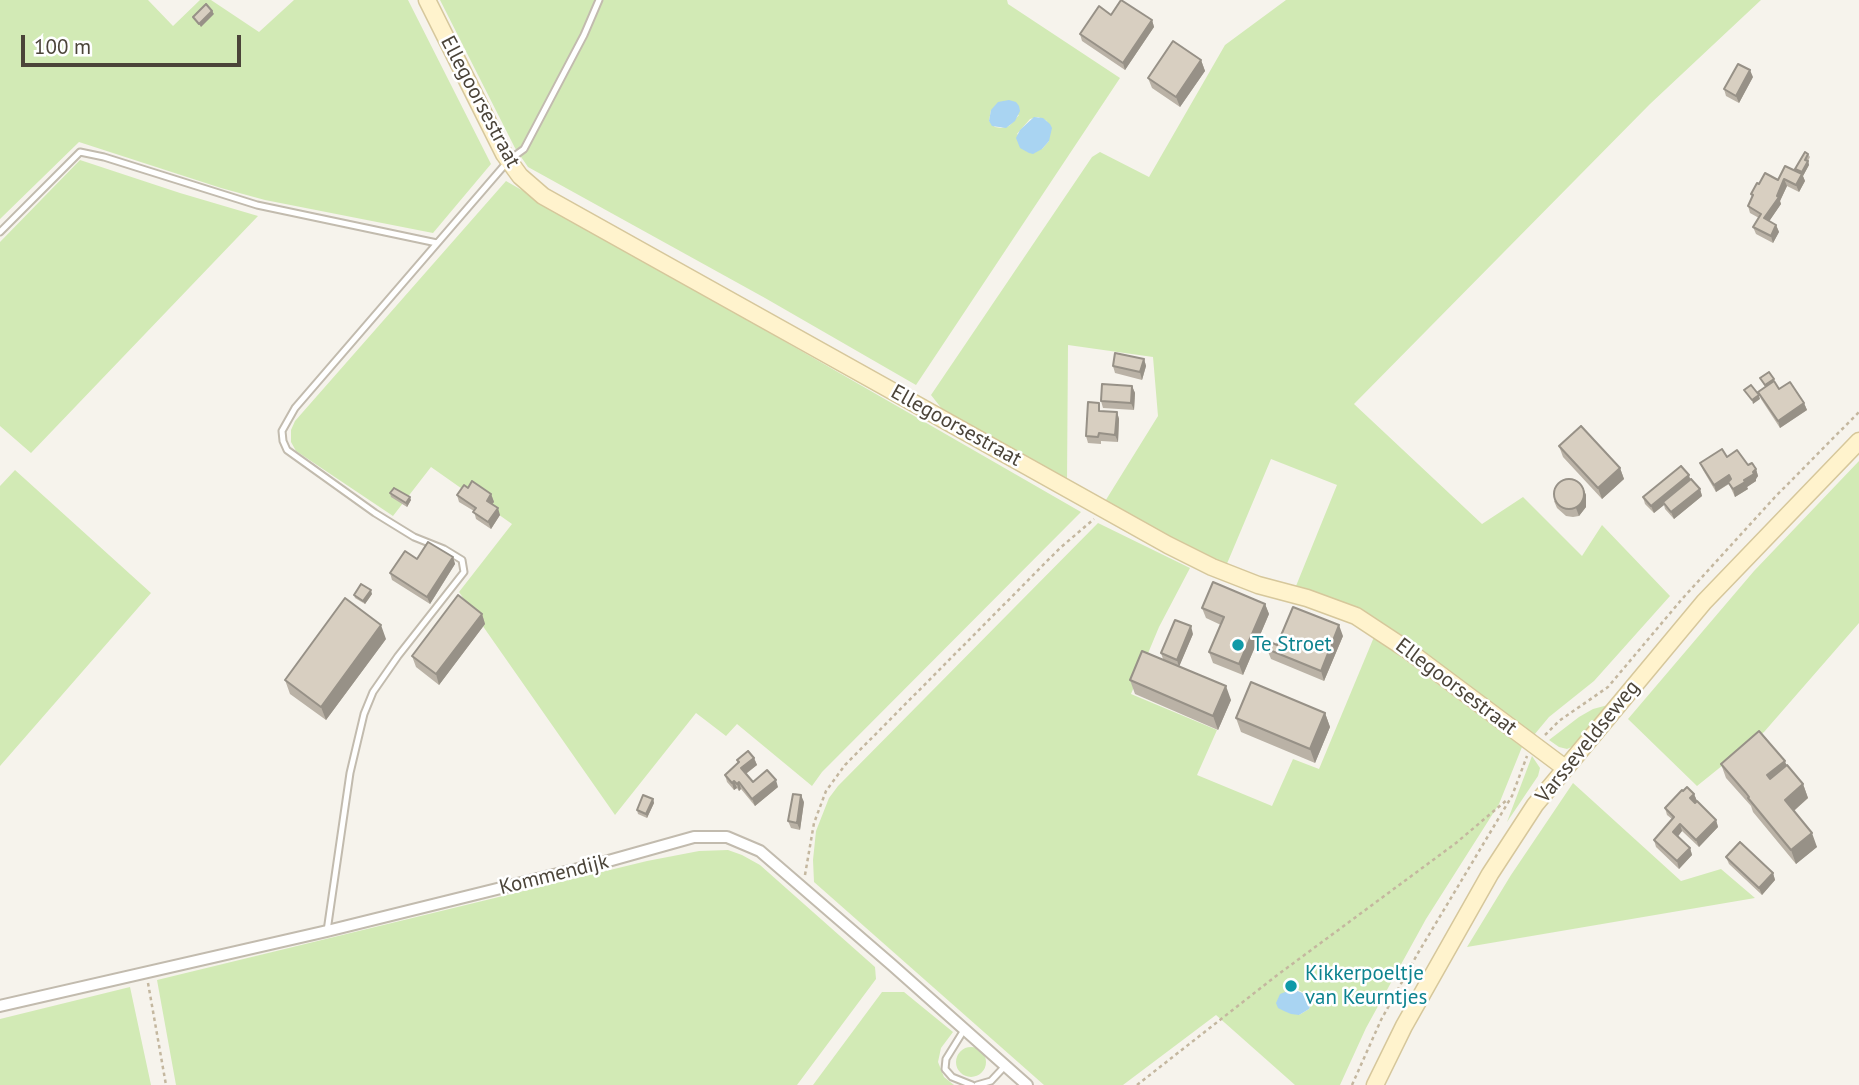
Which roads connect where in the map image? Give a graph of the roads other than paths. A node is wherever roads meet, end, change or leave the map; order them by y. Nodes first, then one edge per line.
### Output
1 (427, 0) edge
2 (599, 0) edge
3 (509, 160) junction
4 (0, 232) edge
5 (437, 243) junction
6 (1859, 441) edge
7 (1565, 768) junction
8 (327, 931) junction
9 (0, 1006) edge
10 (964, 1030) junction
11 (1004, 1066) junction
12 (975, 1085) edge
13 (1027, 1085) edge
14 (1375, 1085) edge

1 - 3 street, Ellegoorsestraat
2 - 3 lane
3 - 5 lane
3 - 7 street, Ellegoorsestraat
4 - 5 lane
5 - 8 lane
6 - 7 street, Varsseveldseweg
7 - 14 street, Varsseveldseweg
8 - 9 street, Kommendijk
8 - 10 street, Kommendijk
10 - 11 street, Kommendijk
10 - 12 lane
11 - 12 lane
11 - 13 street, Kommendijk

